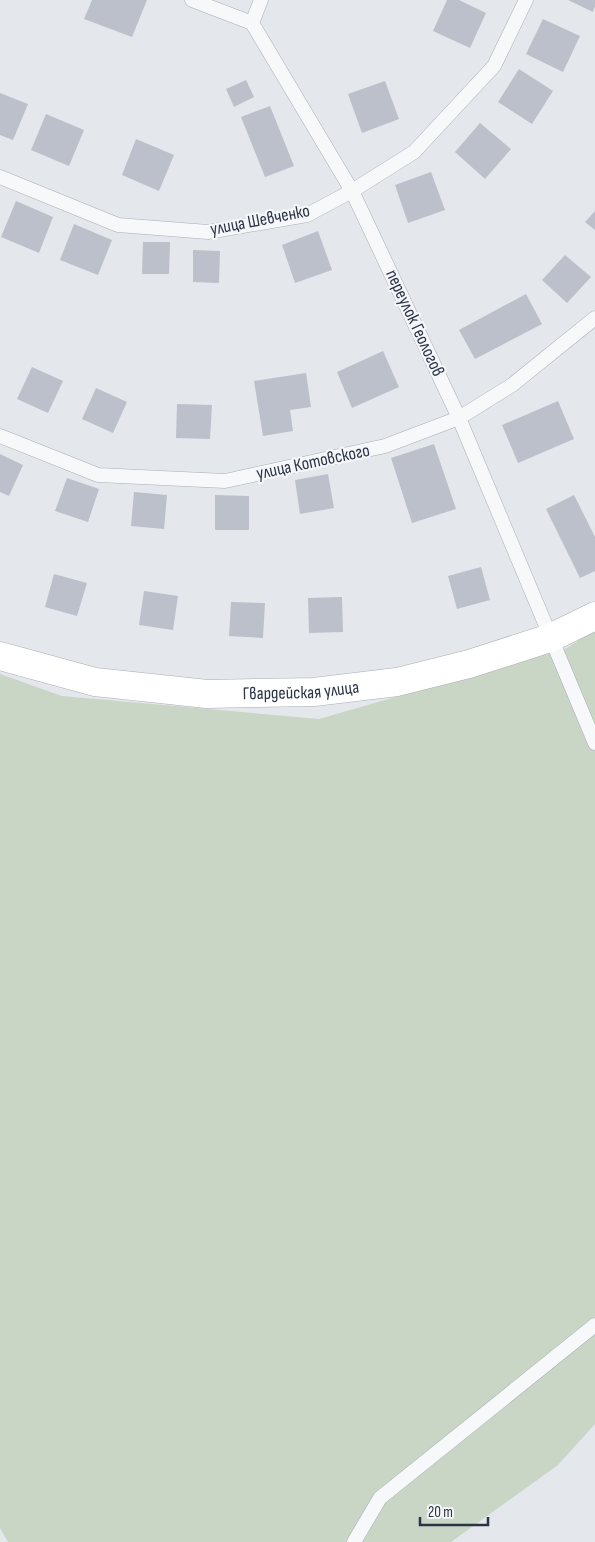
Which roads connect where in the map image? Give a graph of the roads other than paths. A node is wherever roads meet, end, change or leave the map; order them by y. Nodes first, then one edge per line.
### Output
1 (192, 0) edge
2 (261, 0) edge
3 (526, 0) edge
4 (252, 23) junction
5 (0, 177) edge
6 (352, 192) junction
7 (595, 318) edge
8 (459, 418) junction
9 (0, 436) edge
10 (595, 616) edge
11 (550, 638) junction
12 (0, 656) edge
13 (595, 743) edge
14 (595, 1325) edge
15 (354, 1542) edge

1 - 4 lane
2 - 4 lane
3 - 6 lane, улица Шевченко
4 - 6 lane, переулок Геологов
5 - 6 lane, улица Шевченко
6 - 8 lane, переулок Геологов
7 - 8 lane, улица Котовского
8 - 9 lane, улица Котовского
8 - 11 lane, переулок Геологов
10 - 11 main road, Гвардейская улица
11 - 12 main road, Гвардейская улица
11 - 13 lane, переулок Геологов
14 - 15 lane

